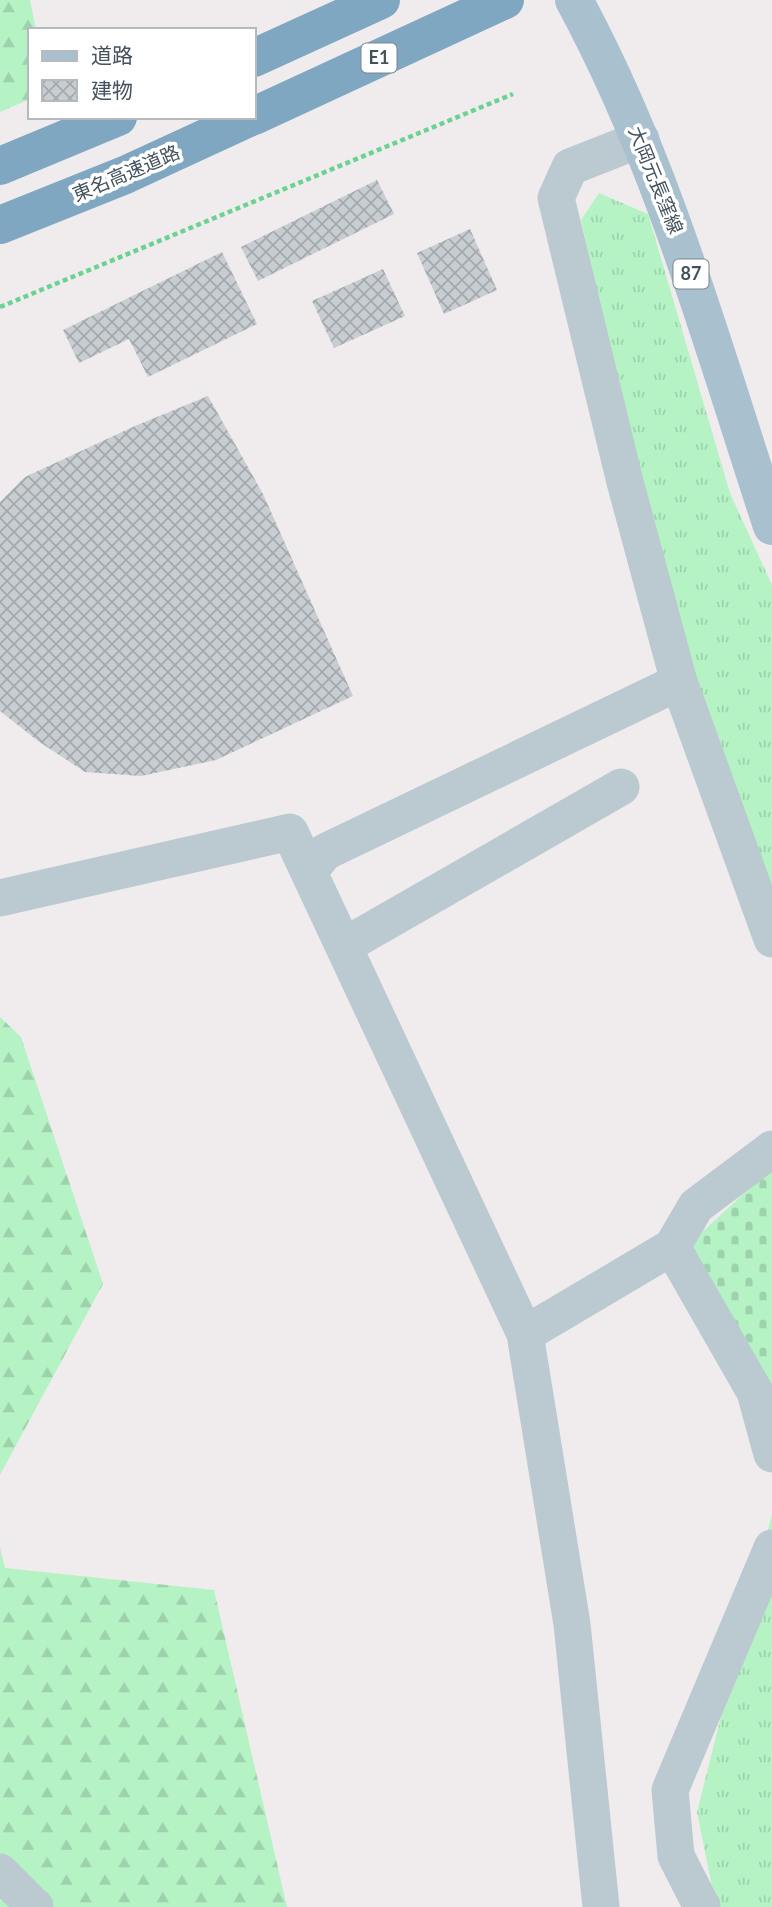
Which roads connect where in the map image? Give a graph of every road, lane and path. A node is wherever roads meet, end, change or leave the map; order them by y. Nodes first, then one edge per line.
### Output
1 (381, 0) edge
2 (505, 0) edge
3 (582, 15) edge
4 (256, 57) edge
5 (513, 94) dead end
6 (256, 115) edge
7 (113, 119) edge
8 (248, 119) edge
9 (641, 139) junction
10 (0, 166) edge
11 (125, 175) junction
12 (0, 225) edge
13 (0, 238) edge
14 (0, 307) edge
15 (772, 526) edge
16 (679, 682) junction
17 (621, 787) dead end
18 (309, 872) junction
19 (0, 898) edge
20 (772, 939) edge
21 (344, 946) junction
22 (772, 1149) edge
23 (672, 1247) junction
24 (525, 1334) junction
25 (772, 1454) edge
26 (772, 1548) edge
27 (0, 1872) edge
28 (35, 1907) edge
29 (601, 1907) edge
30 (702, 1907) edge

1 - 4 highway
2 - 6 highway, 東名高速道路 / E1
3 - 9 main road, 大岡元長窪線 / 87
5 - 14 path
7 - 10 highway
8 - 11 highway, 東名高速道路 / E1
9 - 15 main road, 大岡元長窪線 / 87
9 - 16 street
11 - 12 highway, 東名高速道路 / E1
11 - 13 highway
16 - 18 street
16 - 20 street
17 - 21 street
18 - 19 street
18 - 21 street
21 - 24 street
22 - 23 street
23 - 24 street
23 - 25 street
24 - 29 street
26 - 30 street
27 - 28 street

